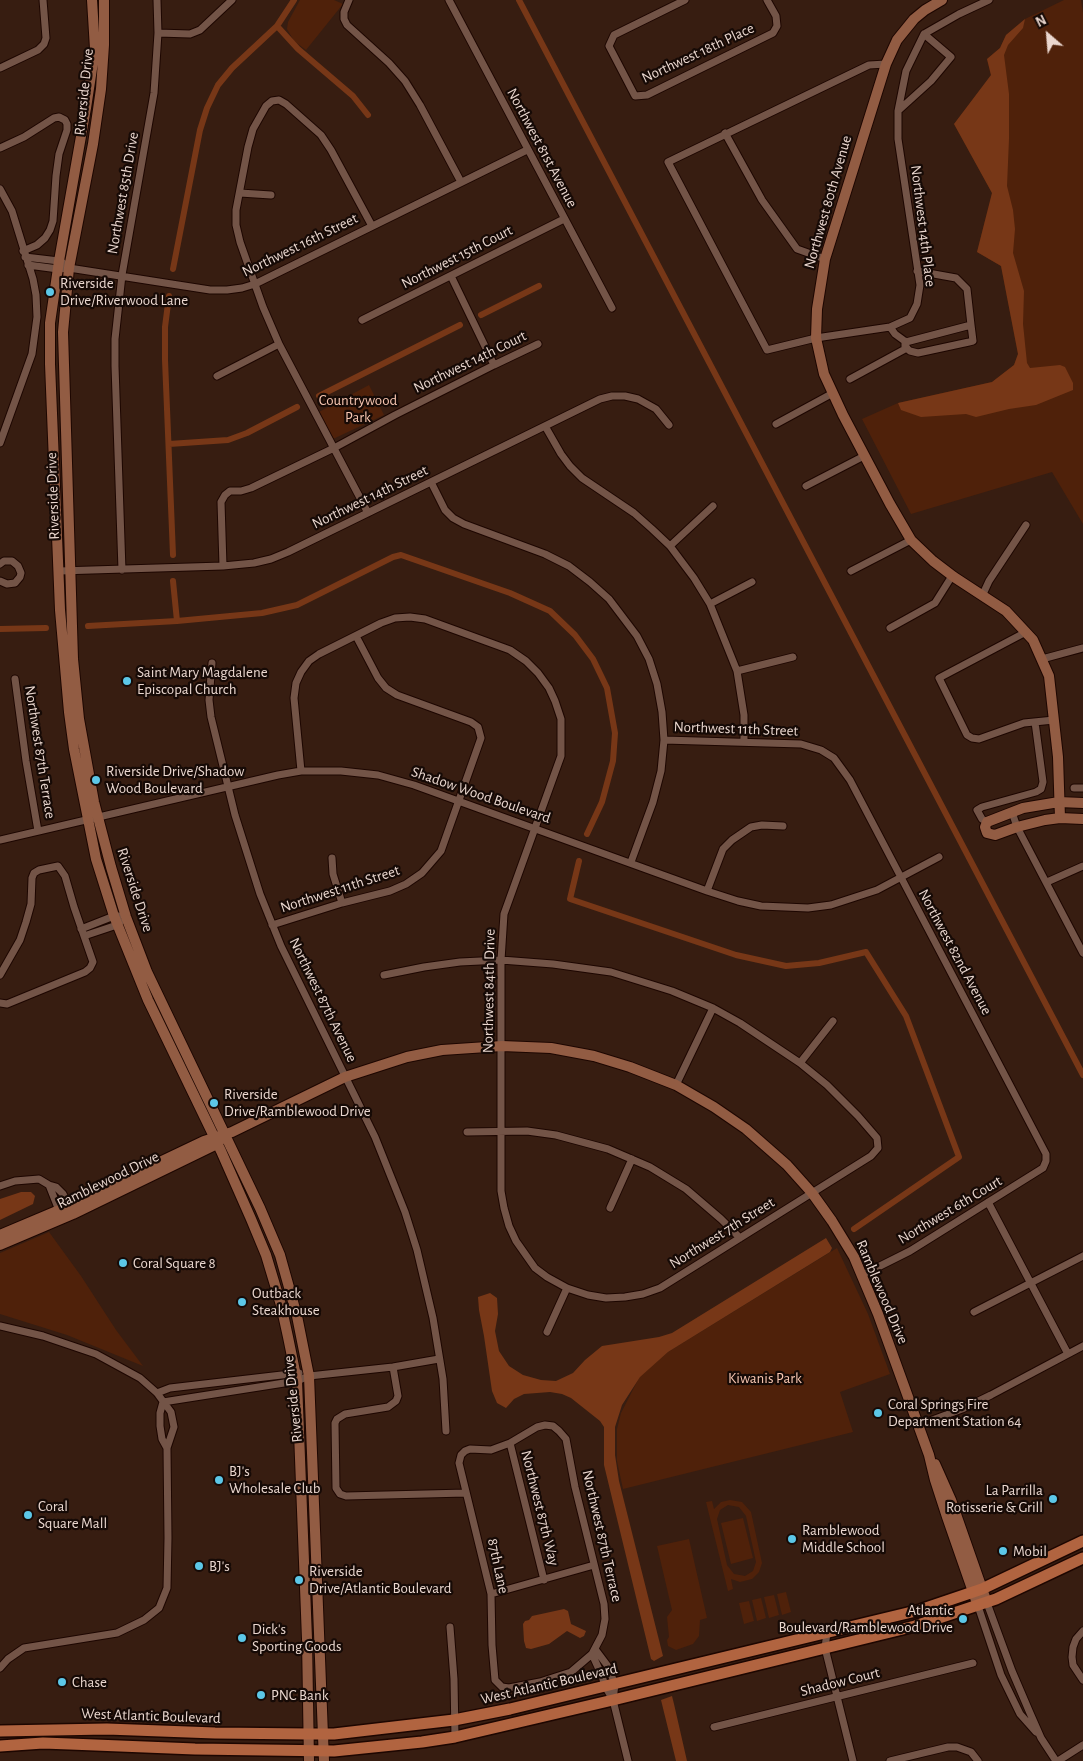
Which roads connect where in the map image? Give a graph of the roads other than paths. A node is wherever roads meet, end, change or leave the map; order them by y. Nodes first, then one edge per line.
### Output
1 (43, 0) edge
2 (92, 0) edge
3 (104, 0) edge
4 (157, 0) edge
5 (232, 0) edge
6 (349, 0) edge
7 (449, 0) edge
8 (684, 0) edge
9 (766, 0) edge
10 (942, 0) edge
11 (989, 0) edge
12 (158, 33) junction
13 (924, 34) junction
14 (886, 64) junction
15 (0, 68) edge
16 (898, 111) junction
17 (725, 133) junction
18 (0, 148) edge
19 (527, 150) junction
20 (461, 182) junction
21 (0, 189) edge
22 (240, 193) junction
23 (271, 195) dead end
24 (564, 219) junction
25 (372, 226) junction
26 (24, 254) junction
27 (825, 259) junction
28 (28, 265) junction
29 (58, 265) junction
30 (69, 268) junction
31 (918, 271) junction
32 (122, 275) junction
33 (451, 276) junction
34 (255, 284) junction
35 (612, 308) dead end
36 (362, 320) dead end
37 (971, 325) junction
38 (890, 327) junction
39 (816, 338) junction
40 (279, 344) junction
41 (538, 344) dead end
42 (906, 344) junction
43 (494, 364) junction
44 (217, 376) dead end
45 (850, 379) dead end
46 (833, 393) junction
47 (776, 424) dead end
48 (669, 425) dead end
49 (545, 426) junction
50 (0, 443) edge
51 (334, 448) junction
52 (864, 456) junction
53 (431, 482) junction
54 (806, 486) dead end
55 (713, 506) dead end
56 (368, 513) junction
57 (1026, 525) dead end
58 (911, 540) junction
59 (670, 546) junction
60 (0, 564) edge
61 (223, 566) junction
62 (122, 570) junction
63 (59, 571) junction
64 (851, 571) dead end
65 (71, 572) junction
66 (952, 576) junction
67 (0, 581) edge
68 (752, 582) dead end
69 (983, 594) junction
70 (710, 604) junction
71 (890, 628) dead end
72 (1026, 632) junction
73 (356, 636) junction
74 (1083, 648) edge
75 (793, 657) dead end
76 (1042, 659) junction
77 (212, 662) dead end
78 (737, 672) junction
79 (15, 679) dead end
80 (1054, 720) junction
81 (1034, 722) junction
82 (664, 740) junction
83 (744, 742) junction
84 (834, 758) joint
85 (301, 771) junction
86 (229, 788) junction
87 (1074, 788) dead end
88 (1083, 788) edge
89 (459, 802) junction
90 (1059, 802) junction
91 (1083, 803) edge
92 (1012, 812) junction
93 (93, 818) junction
94 (1060, 818) junction
95 (1083, 818) edge
96 (987, 822) junction
97 (783, 826) dead end
98 (1017, 827) junction
99 (535, 829) junction
100 (38, 831) junction
101 (0, 840) edge
102 (332, 858) dead end
103 (940, 858) dead end
104 (631, 862) junction
105 (1083, 866) edge
106 (900, 878) junction
107 (1047, 882) junction
108 (707, 891) junction
109 (342, 903) junction
110 (126, 917) junction
111 (116, 920) junction
112 (272, 926) junction
113 (81, 929) junction
114 (84, 936) junction
115 (1080, 941) edge
116 (1083, 953) edge
117 (501, 960) junction
118 (0, 974) edge
119 (384, 975) dead end
120 (0, 1003) edge
121 (713, 1008) junction
122 (833, 1022) dead end
123 (502, 1046) junction
124 (800, 1064) junction
125 (345, 1077) junction
126 (676, 1085) junction
127 (501, 1130) junction
128 (467, 1132) dead end
129 (226, 1135) junction
130 (215, 1140) junction
131 (632, 1159) junction
132 (1046, 1161) joint
133 (49, 1185) junction
134 (0, 1186) edge
135 (812, 1193) junction
136 (988, 1202) junction
137 (610, 1208) dead end
138 (71, 1209) junction
139 (61, 1214) junction
140 (0, 1235) edge
141 (740, 1238) junction
142 (0, 1245) edge
143 (1083, 1256) edge
144 (862, 1275) junction
145 (1030, 1282) junction
146 (567, 1288) junction
147 (974, 1312) dead end
148 (0, 1326) edge
149 (546, 1332) dead end
150 (1083, 1346) edge
151 (1068, 1354) junction
152 (439, 1359) junction
153 (393, 1366) junction
154 (309, 1376) junction
155 (296, 1377) junction
156 (157, 1393) junction
157 (162, 1402) junction
158 (919, 1425) junction
159 (446, 1431) dead end
160 (510, 1443) junction
161 (167, 1448) junction
162 (466, 1493) junction
163 (1083, 1541) edge
164 (1083, 1558) edge
165 (594, 1565) junction
166 (544, 1580) junction
167 (978, 1591) junction
168 (491, 1594) junction
169 (983, 1604) junction
170 (450, 1627) dead end
171 (1083, 1631) edge
172 (827, 1632) junction
173 (811, 1636) junction
174 (825, 1648) junction
175 (594, 1652) junction
176 (973, 1663) dead end
177 (0, 1668) edge
178 (1083, 1680) edge
179 (610, 1685) junction
180 (838, 1697) junction
181 (613, 1700) junction
182 (454, 1720) junction
183 (714, 1727) dead end
184 (0, 1731) edge
185 (309, 1734) junction
186 (322, 1734) junction
187 (455, 1737) junction
188 (1041, 1738) junction
189 (1083, 1745) edge
190 (0, 1746) edge
191 (309, 1756) edge
192 (324, 1756) edge
193 (628, 1761) edge
194 (853, 1761) edge
195 (890, 1761) edge
196 (978, 1761) edge
197 (1057, 1761) edge

1 - 15 street
2 - 29 street, Riverside Drive
3 - 30 street, Riverside Drive
4 - 12 street, Northwest 85th Drive
5 - 12 street
6 - 20 street
7 - 19 street, Northwest 81st Avenue
8 - 9 street, Northwest 18th Place
10 - 14 street, Northwest 80th Avenue
11 - 13 street
12 - 32 street, Northwest 85th Drive
13 - 16 street, Northwest 14th Place
13 - 16 street
14 - 17 street
14 - 27 street, Northwest 80th Avenue
16 - 31 street, Northwest 14th Place
17 - 27 street
17 - 39 street, Northwest 14th Place
18 - 26 street
19 - 20 street, Northwest 16th Street
19 - 24 street, Northwest 81st Avenue
20 - 25 street, Northwest 16th Street
21 - 26 street
22 - 23 street
22 - 25 street
22 - 34 street
24 - 33 street, Northwest 15th Court
24 - 35 street, Northwest 81st Avenue
25 - 34 street, Northwest 16th Street
26 - 28 street
26 - 29 street, Northwest 16th Street
27 - 39 street, Northwest 80th Avenue
28 - 29 street, Northwest 16th Street
28 - 50 street
29 - 30 street, Northwest 16th Street
29 - 63 street, Riverside Drive
30 - 32 street, Northwest 16th Street
30 - 65 street, Riverside Drive
31 - 37 street
31 - 38 street, Northwest 14th Place
32 - 34 street, Northwest 16th Street
32 - 62 street, Northwest 85th Drive
33 - 36 street, Northwest 15th Court
33 - 43 street
34 - 40 street
37 - 42 street
37 - 42 street
38 - 39 street, Northwest 14th Place
38 - 42 street
39 - 46 street, Northwest 80th Avenue
40 - 44 street
40 - 51 street
41 - 43 street, Northwest 14th Court
42 - 45 street
43 - 51 street, Northwest 14th Court
46 - 47 street
46 - 52 street, Northwest 80th Avenue
48 - 49 street, Northwest 14th Street
49 - 53 street, Northwest 14th Street
49 - 59 street
51 - 56 street
51 - 61 street, Northwest 14th Court
52 - 54 street
52 - 58 street, Northwest 80th Avenue
53 - 56 street, Northwest 14th Street
53 - 82 street
55 - 59 street
56 - 61 street, Northwest 14th Street
57 - 69 street
58 - 64 street
58 - 66 street, Northwest 80th Avenue
59 - 70 street
60 - 67 street
61 - 62 street, Northwest 14th Street
62 - 65 street, Northwest 14th Street
63 - 65 street, Northwest 14th Street
63 - 93 street, Riverside Drive
65 - 93 street, Riverside Drive
66 - 69 street, Northwest 80th Avenue
66 - 71 street
68 - 70 street
69 - 72 street, Northwest 80th Avenue
70 - 78 street
72 - 76 street, Northwest 80th Avenue
72 - 81 street
73 - 85 street, Northwest 84th Drive
73 - 89 street, Northwest 11th Street
73 - 99 street, Northwest 84th Drive
74 - 76 street
75 - 78 street
76 - 80 street, Northwest 80th Avenue
77 - 86 street, Northwest 87th Avenue
78 - 83 street
79 - 100 street, Northwest 87th Terrace
80 - 81 street
80 - 90 street, Northwest 80th Avenue
81 - 96 street
82 - 83 street, Northwest 11th Street
82 - 104 street
83 - 84 street, Northwest 11th Street
84 - 106 street, Northwest 82nd Avenue
85 - 86 street, Shadow Wood Boulevard
85 - 89 street, Shadow Wood Boulevard
86 - 93 street, Shadow Wood Boulevard
86 - 112 street, Northwest 87th Avenue
87 - 88 street
89 - 99 street, Shadow Wood Boulevard
89 - 109 street, Northwest 11th Street
90 - 91 street
90 - 92 street
90 - 94 street, Northwest 80th Avenue
92 - 96 street
92 - 98 street
93 - 100 street, Shadow Wood Boulevard
93 - 110 street, Riverside Drive
93 - 111 street, Riverside Drive
94 - 95 street
94 - 98 street
96 - 98 street
97 - 108 street
98 - 107 street
99 - 104 street, Shadow Wood Boulevard
99 - 117 street, Northwest 84th Drive
100 - 101 street, Shadow Wood Boulevard
102 - 109 street
103 - 106 street, Shadow Wood Boulevard
104 - 108 street, Shadow Wood Boulevard
105 - 107 street
106 - 108 street, Shadow Wood Boulevard
106 - 132 street, Northwest 82nd Avenue
107 - 115 street
109 - 112 street, Northwest 11th Street
110 - 111 street
110 - 129 street, Riverside Drive
111 - 113 street
111 - 114 street
111 - 130 street, Riverside Drive
112 - 125 street, Northwest 87th Avenue
113 - 114 street
113 - 118 street
114 - 120 street
115 - 116 street
117 - 119 street
117 - 121 street
117 - 123 street, Northwest 84th Drive
121 - 124 street
121 - 126 street
122 - 124 street
123 - 125 street, Ramblewood Drive
123 - 126 street, Ramblewood Drive
123 - 127 street, Northwest 84th Drive
124 - 135 street, Northwest 7th Street
125 - 129 street, Ramblewood Drive
125 - 152 street, Northwest 87th Avenue
126 - 135 street, Ramblewood Drive
127 - 128 street
127 - 131 street
127 - 146 street, Northwest 84th Drive
129 - 130 street, Ramblewood Drive
129 - 154 street, Riverside Drive
130 - 138 street, Ramblewood Drive
130 - 155 street, Riverside Drive
131 - 137 street
131 - 141 street
132 - 136 street, Northwest 6th Court
133 - 134 street
133 - 138 street
133 - 139 street
135 - 141 street, Northwest 7th Street
135 - 144 street, Ramblewood Drive
136 - 144 street, Northwest 6th Court
136 - 145 street
138 - 139 street, Ramblewood Drive
139 - 140 street, Ramblewood Drive
139 - 142 street, Ramblewood Drive
141 - 146 street, Northwest 7th Street
143 - 145 street
144 - 158 street, Ramblewood Drive
145 - 147 street
145 - 151 street
146 - 149 street
148 - 156 street
150 - 151 street
151 - 158 street
152 - 153 street
152 - 159 street, Northwest 87th Avenue
153 - 154 street
153 - 162 street
154 - 155 street
154 - 186 street, Riverside Drive
155 - 156 street
155 - 157 street
155 - 185 street, Riverside Drive
156 - 157 street
157 - 161 street
157 - 161 street
158 - 167 street, Ramblewood Drive
160 - 162 street, 87th Lane
160 - 165 street, Northwest 87th Terrace
160 - 166 street, Northwest 87th Way
161 - 177 street
162 - 168 street, 87th Lane
163 - 167 main road, West Atlantic Boulevard
164 - 169 main road, West Atlantic Boulevard
165 - 166 street
165 - 175 street, Northwest 87th Terrace
166 - 168 street
167 - 169 street, Ramblewood Drive
167 - 172 main road, West Atlantic Boulevard
168 - 175 street, 87th Lane
169 - 174 main road, West Atlantic Boulevard
169 - 188 street, Ramblewood Drive
169 - 188 street, Ramblewood Drive
170 - 182 street
171 - 178 street
172 - 173 main road, West Atlantic Boulevard
172 - 174 street
173 - 174 street
173 - 179 main road, West Atlantic Boulevard
174 - 180 street
174 - 181 main road, West Atlantic Boulevard
175 - 179 street
176 - 180 street, Shadow Court
179 - 181 street
179 - 182 main road, West Atlantic Boulevard
180 - 183 street, Shadow Court
180 - 194 street
181 - 187 main road, West Atlantic Boulevard
181 - 193 street
182 - 186 main road, West Atlantic Boulevard
182 - 187 street
184 - 185 main road, West Atlantic Boulevard
185 - 186 main road, West Atlantic Boulevard
185 - 191 street, Riverside Drive
186 - 192 street, Riverside Drive
187 - 192 main road, West Atlantic Boulevard
188 - 197 street, Ramblewood Drive
189 - 197 street
190 - 191 main road, West Atlantic Boulevard
191 - 192 main road, West Atlantic Boulevard
195 - 196 street

